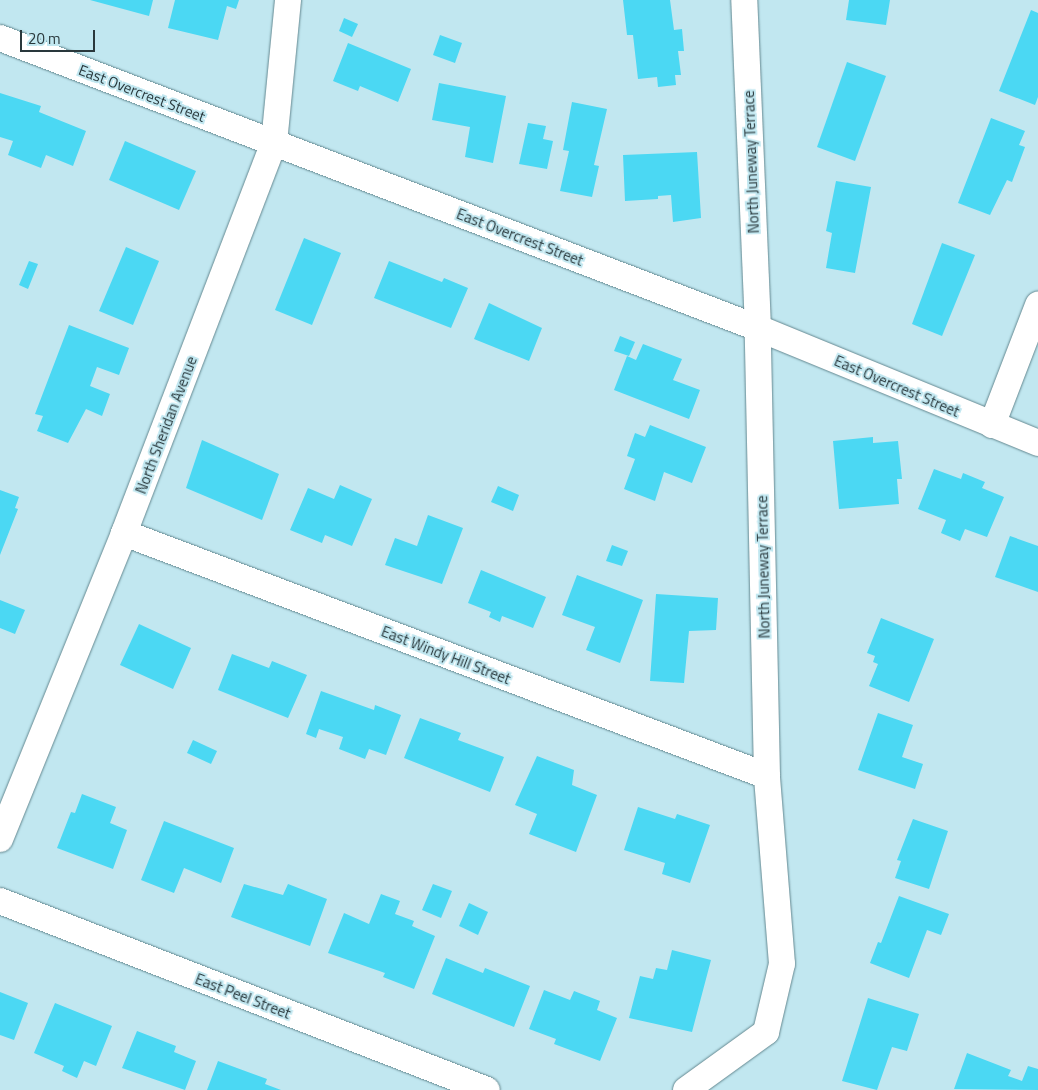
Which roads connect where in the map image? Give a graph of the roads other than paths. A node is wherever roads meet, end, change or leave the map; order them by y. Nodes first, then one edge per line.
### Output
1 (288, 0) edge
2 (744, 0) edge
3 (0, 38) edge
4 (274, 143) junction
5 (1038, 305) edge
6 (758, 328) junction
7 (992, 425) junction
8 (1038, 443) edge
9 (124, 533) junction
10 (768, 776) junction
11 (0, 839) edge
12 (0, 901) edge
13 (487, 1090) edge
14 (686, 1090) edge

1 - 4 street, North Sheridan Avenue
2 - 6 street, North Juneway Terrace
3 - 4 street, East Overcrest Street
4 - 6 street, East Overcrest Street
4 - 9 street, North Sheridan Avenue
5 - 7 street
6 - 7 street, East Overcrest Street
6 - 10 street, North Juneway Terrace
7 - 8 street, East Overcrest Street
9 - 10 street, East Windy Hill Street
9 - 11 street, North Sheridan Avenue
10 - 14 street, North Juneway Terrace
12 - 13 street, East Peel Street

